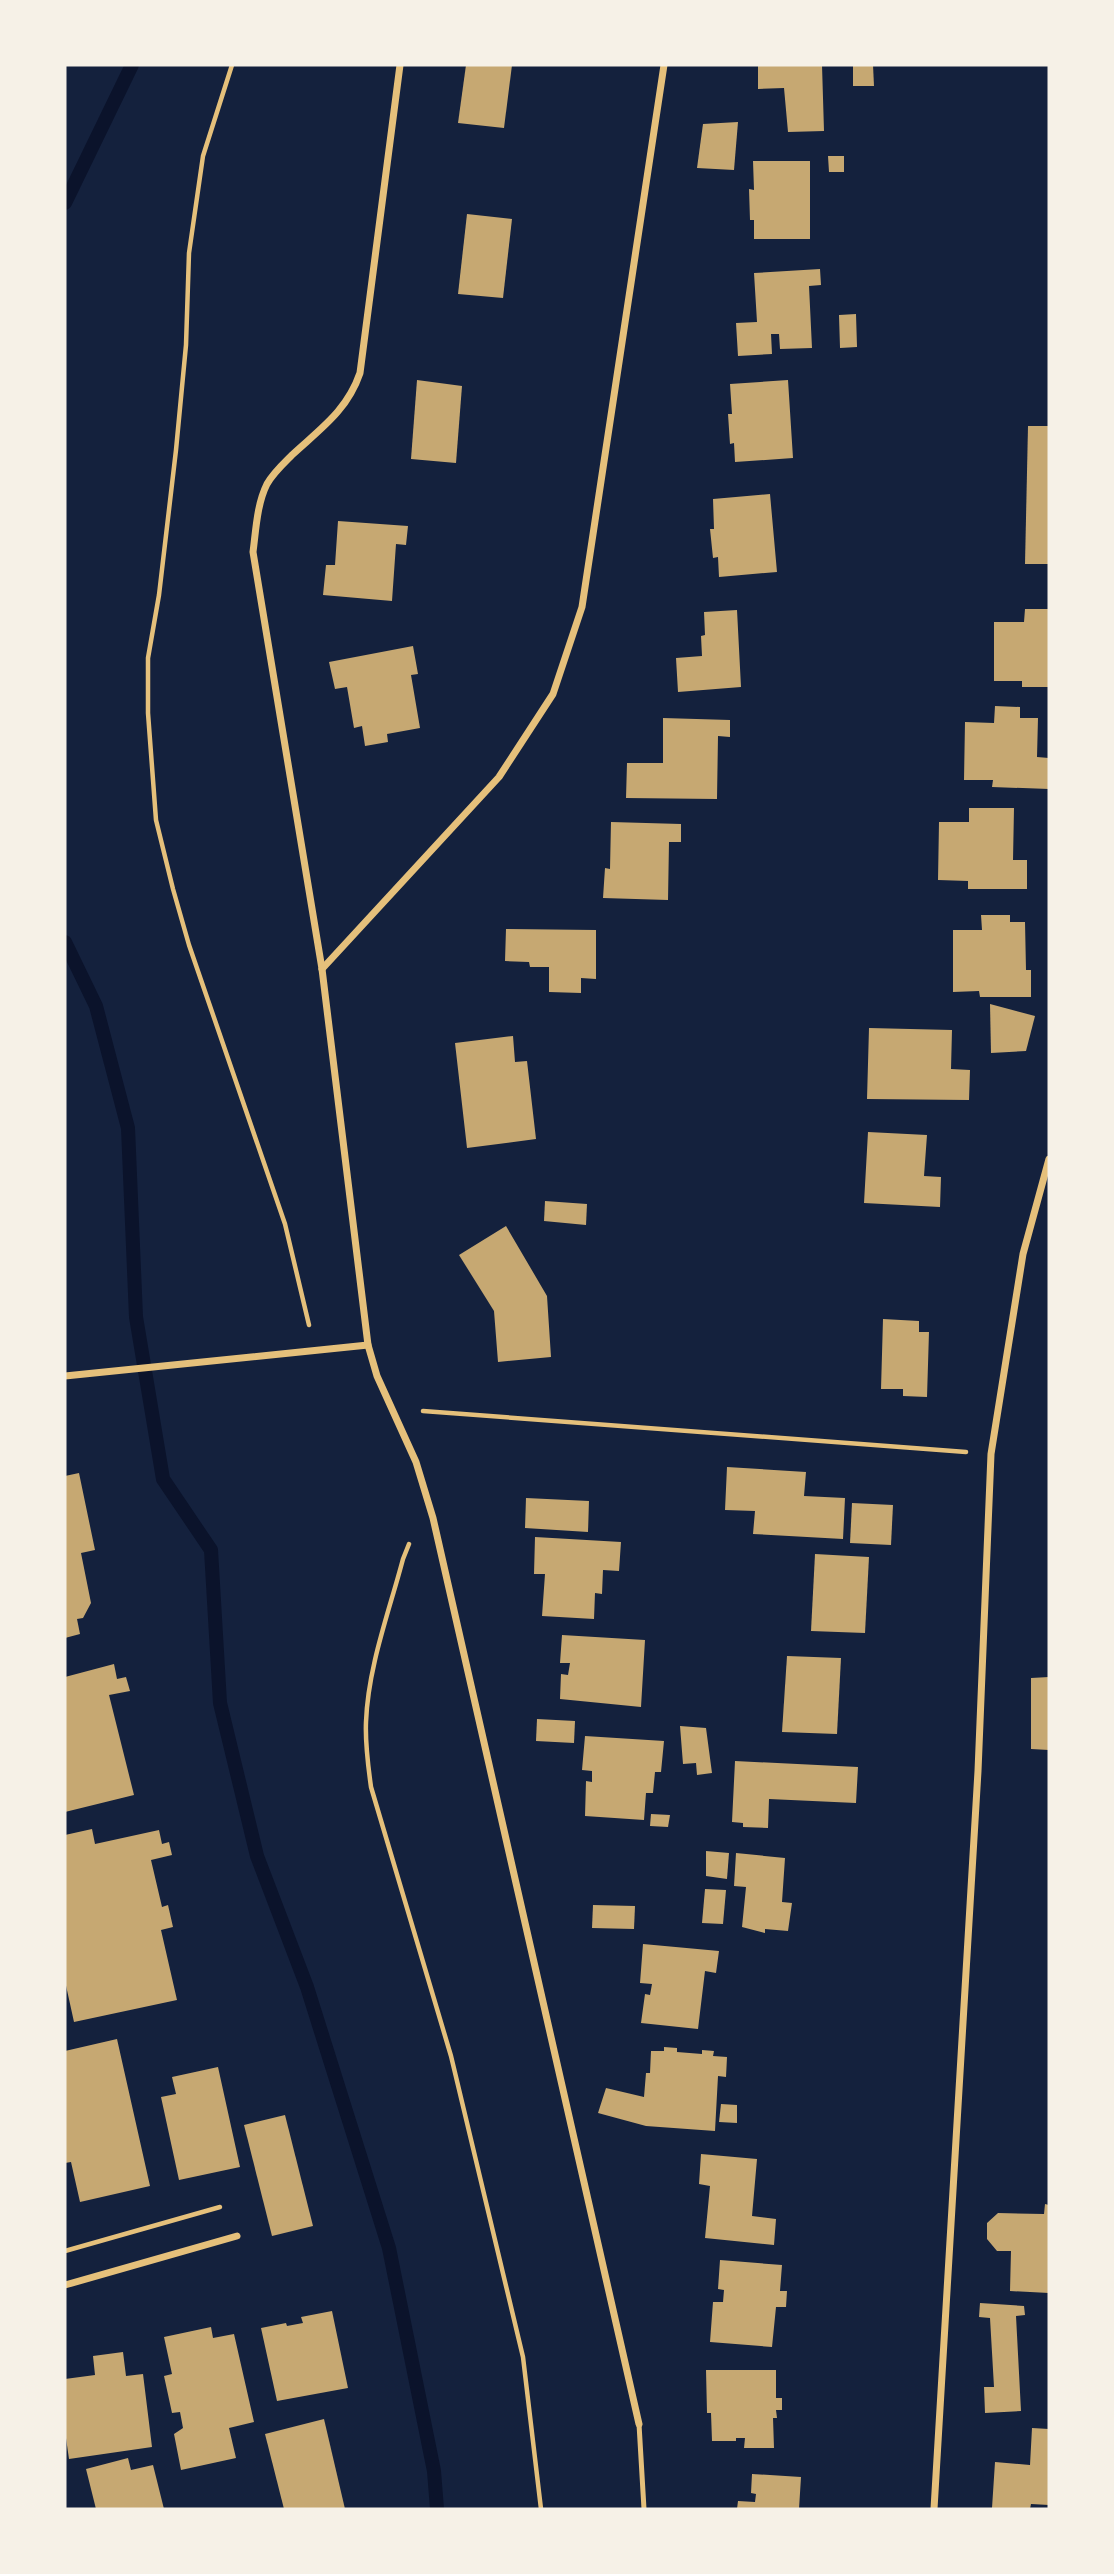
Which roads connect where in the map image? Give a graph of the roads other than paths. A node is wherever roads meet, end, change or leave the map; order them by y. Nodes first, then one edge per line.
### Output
1 (400, 65) edge
2 (664, 65) edge
3 (322, 969) junction
4 (1049, 1159) edge
5 (368, 1345) junction
6 (65, 1376) edge
7 (237, 2236) dead end
8 (65, 2284) edge
9 (639, 2424) joint
10 (644, 2509) edge
11 (934, 2509) edge

1 - 3 street
2 - 3 street
3 - 5 street
4 - 11 street
5 - 6 street
5 - 9 street
7 - 8 street
9 - 10 lane

